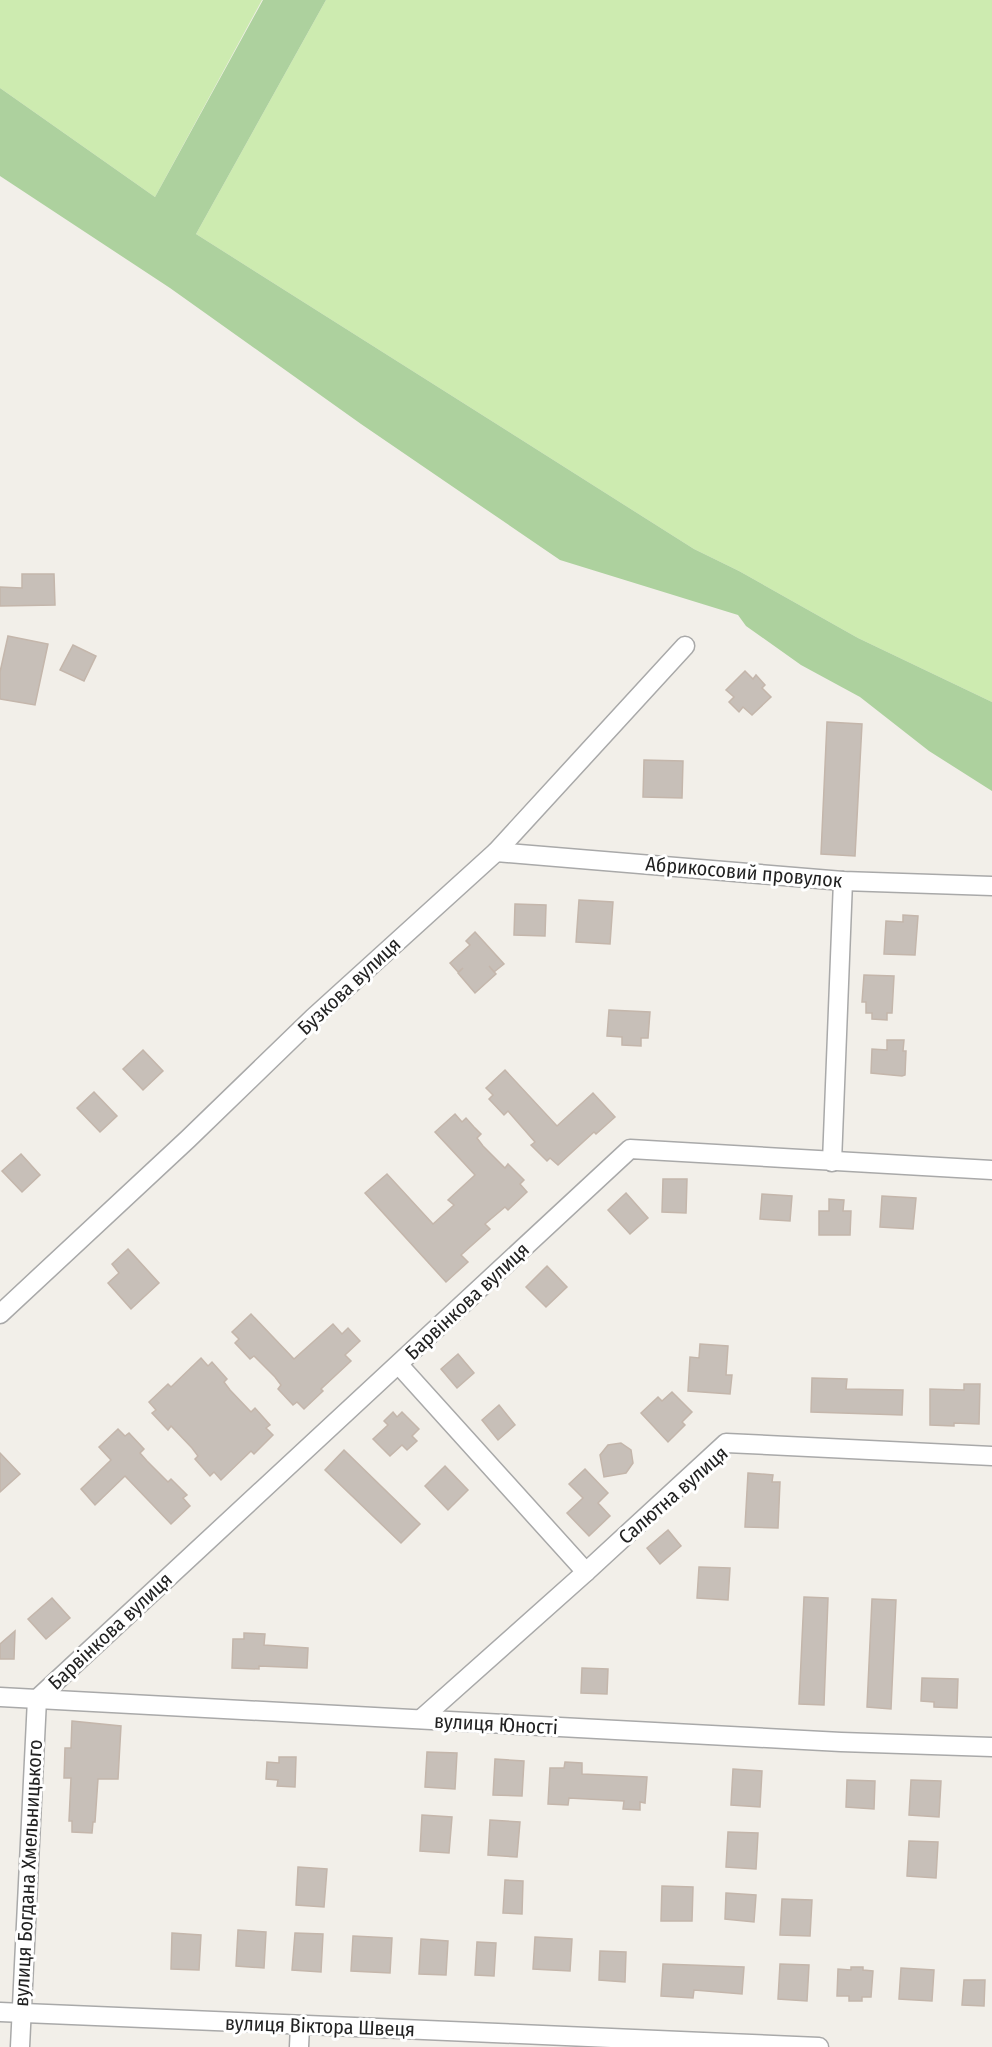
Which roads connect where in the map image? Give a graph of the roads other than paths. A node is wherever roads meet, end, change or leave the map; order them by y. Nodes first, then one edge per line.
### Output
1 (685, 646) dead end
2 (496, 852) junction
3 (843, 881) junction
4 (992, 886) edge
5 (831, 1162) junction
6 (992, 1170) edge
7 (0, 1314) edge
8 (399, 1365) junction
9 (992, 1456) edge
10 (586, 1572) junction
11 (0, 1697) edge
12 (37, 1699) junction
13 (421, 1719) junction
14 (992, 1747) edge
15 (0, 2012) edge
16 (21, 2013) junction
17 (300, 2026) junction
18 (580, 2041) edge
19 (20, 2047) edge
20 (299, 2047) edge
21 (819, 2047) edge

1 - 2 street, Бузкова вулиця
2 - 3 street, Абрикосовий провулок
2 - 7 street, Бузкова вулиця
3 - 4 street, Абрикосовий провулок
3 - 5 street
5 - 6 street, Барвінкова вулиця
5 - 8 street, Барвінкова вулиця
8 - 10 street
8 - 12 street, Барвінкова вулиця
9 - 10 street, Салютна вулиця
10 - 13 street, Салютна вулиця
11 - 12 street, вулиця Юності
12 - 13 street, вулиця Юності
12 - 16 street, вулиця Богдана Хмельницького
13 - 14 street, вулиця Юності
15 - 16 street, вулиця Віктора Швеця
16 - 17 street, вулиця Віктора Швеця
16 - 19 street, вулиця Богдана Хмельницького
17 - 18 street, вулиця Віктора Швеця
17 - 20 street
18 - 21 street, вулиця Віктора Швеця

